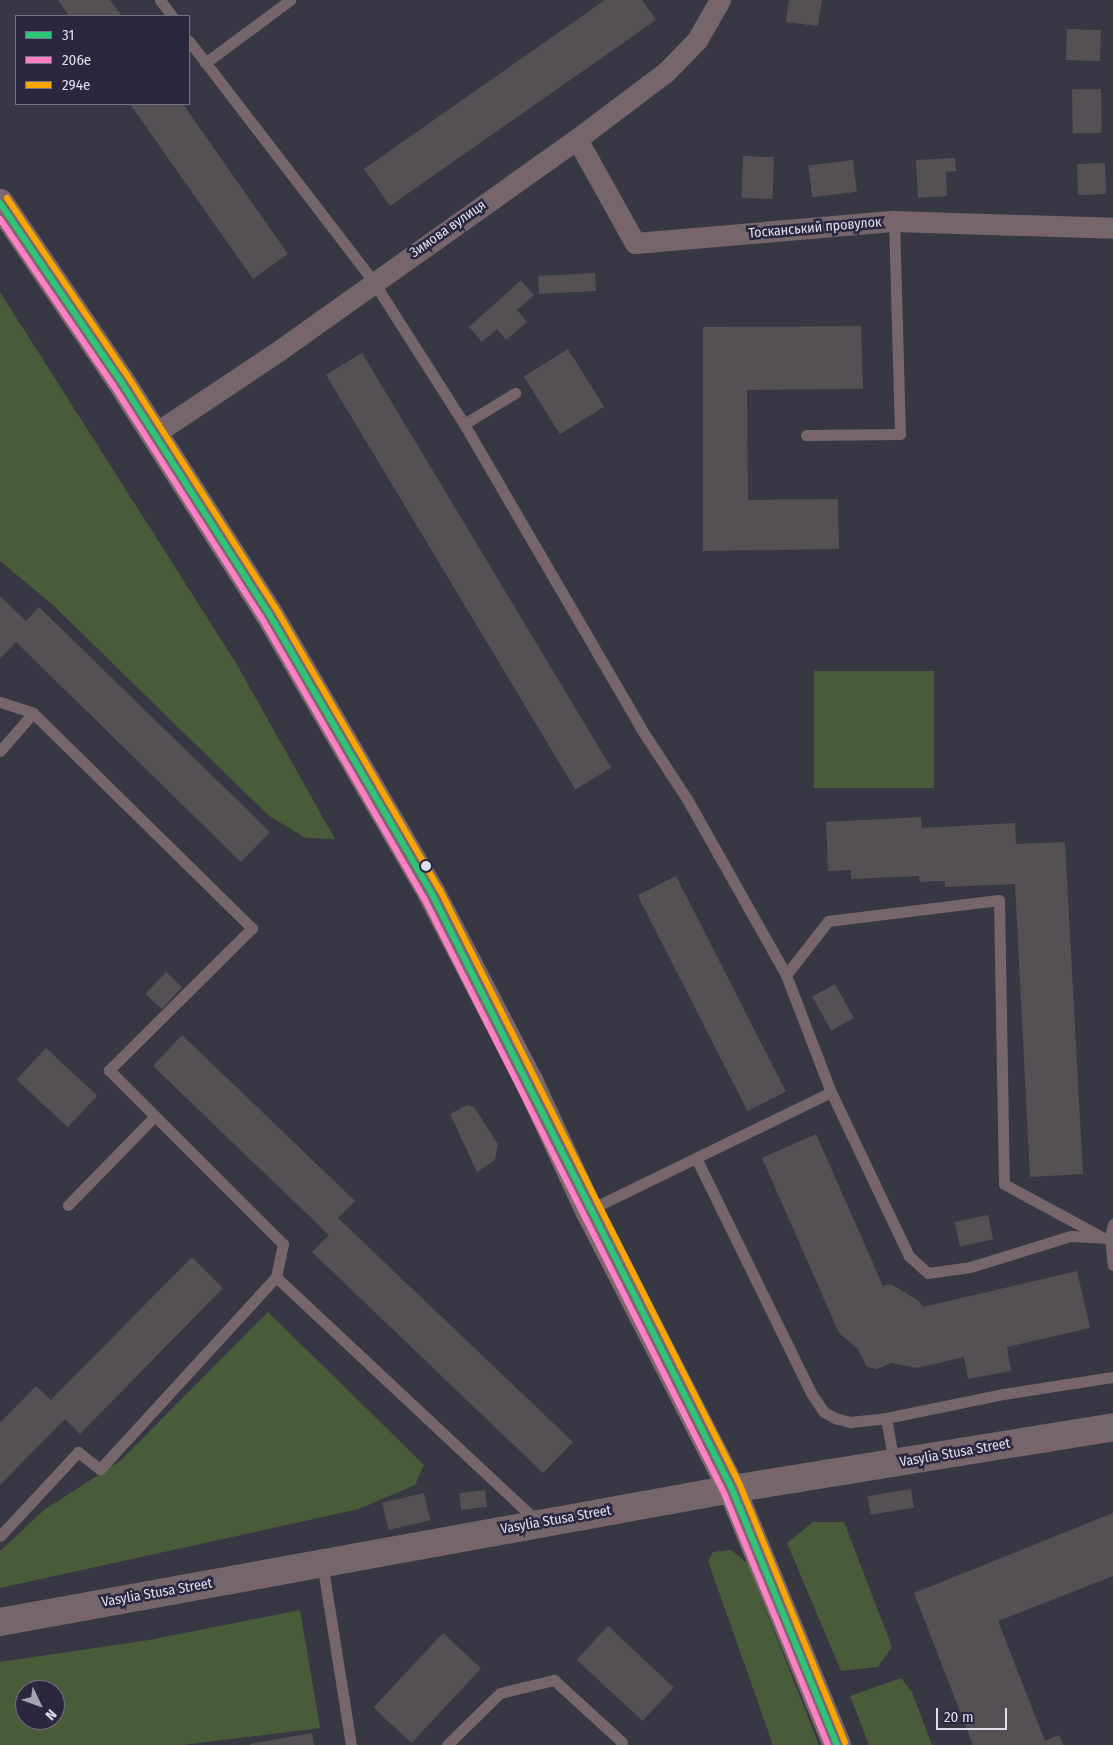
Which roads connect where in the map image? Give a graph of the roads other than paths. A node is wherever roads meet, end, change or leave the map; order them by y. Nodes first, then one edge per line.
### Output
1 (160, 0) edge
2 (290, 0) edge
3 (720, 0) edge
4 (171, 15) edge
5 (190, 42) edge
6 (205, 63) junction
7 (577, 139) junction
8 (0, 203) edge
9 (894, 222) junction
10 (1113, 228) edge
11 (373, 281) junction
12 (516, 393) dead end
13 (464, 424) junction
14 (154, 434) junction
15 (806, 435) dead end
16 (0, 702) edge
17 (33, 713) junction
18 (0, 751) edge
19 (786, 975) junction
20 (831, 1092) junction
21 (155, 1116) junction
22 (697, 1160) junction
23 (68, 1205) dead end
24 (589, 1210) junction
25 (1113, 1224) edge
26 (1106, 1237) junction
27 (1113, 1265) edge
28 (276, 1277) junction
29 (1113, 1377) edge
30 (886, 1418) junction
31 (1113, 1427) edge
32 (894, 1464) junction
33 (732, 1489) junction
34 (539, 1523) junction
35 (0, 1536) edge
36 (322, 1562) junction
37 (0, 1622) edge
38 (622, 1742) dead end
39 (351, 1745) edge
40 (448, 1745) edge
41 (837, 1745) edge

1 - 4 lane
2 - 6 lane
3 - 7 street, Зимова вулиця
5 - 6 lane
6 - 11 lane
7 - 9 street, Тосканський провулок
7 - 11 street, Зимова вулиця
8 - 14 main road
9 - 10 street, Тосканський провулок
9 - 15 lane
11 - 13 lane
11 - 14 street, Зимова вулиця
12 - 13 lane
13 - 19 lane
14 - 24 main road
16 - 17 lane
17 - 18 lane
17 - 21 lane
19 - 20 lane
19 - 26 lane
20 - 22 lane
20 - 26 lane
21 - 23 lane
21 - 28 lane
22 - 24 lane
22 - 30 lane
24 - 33 main road
25 - 26 lane
26 - 27 lane
28 - 34 lane
28 - 35 lane
29 - 30 lane
30 - 32 lane
31 - 32 street, Vasylia Stusa Street
32 - 33 street, Vasylia Stusa Street
33 - 34 street, Vasylia Stusa Street
33 - 41 main road
34 - 36 street, Vasylia Stusa Street
36 - 37 street, Vasylia Stusa Street
36 - 39 lane
38 - 40 lane

